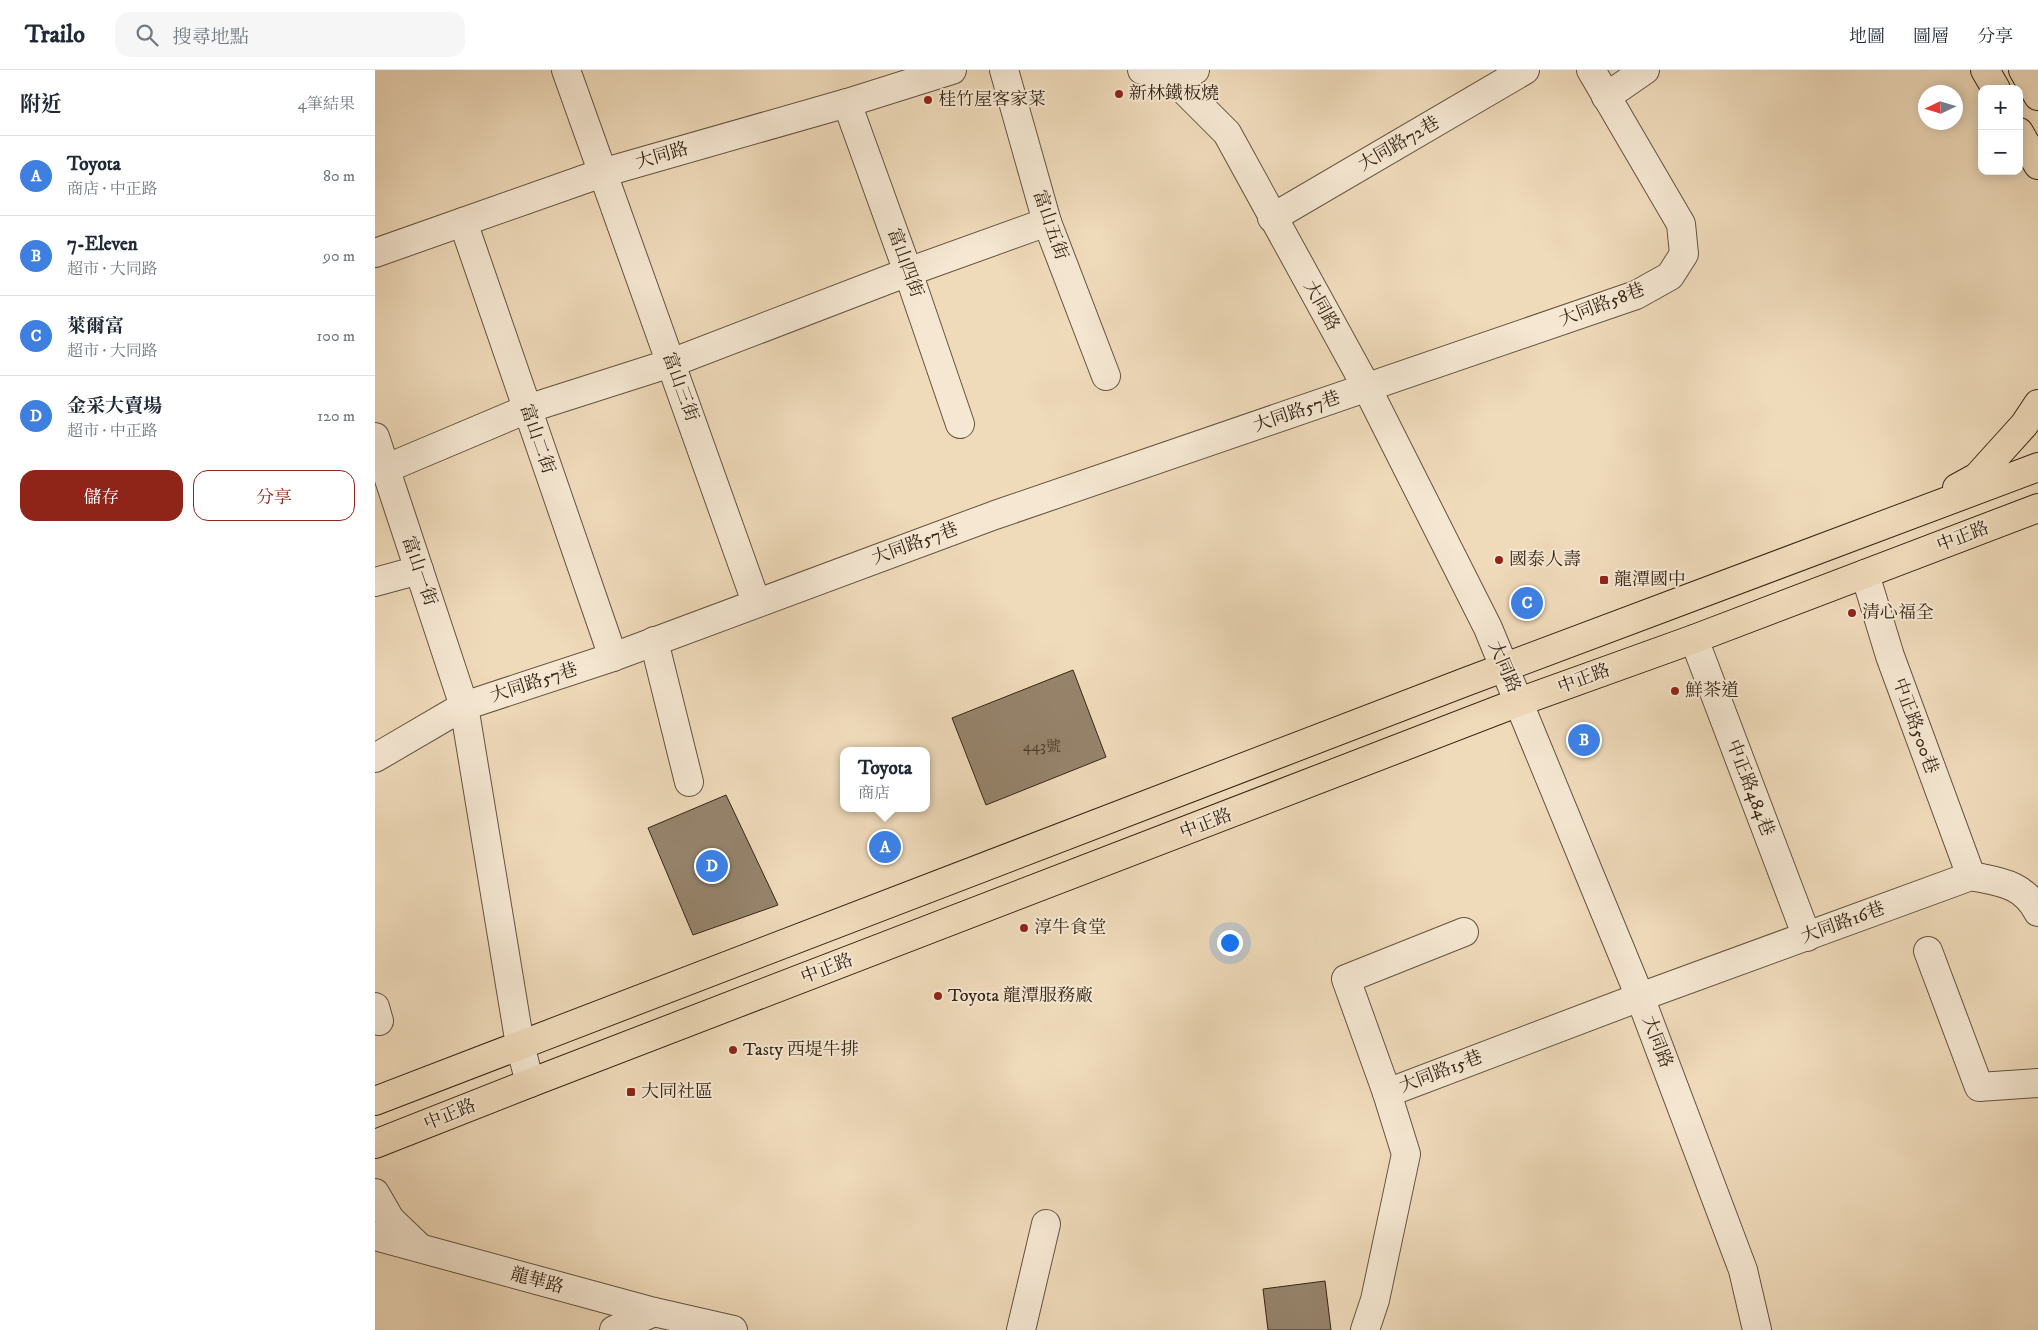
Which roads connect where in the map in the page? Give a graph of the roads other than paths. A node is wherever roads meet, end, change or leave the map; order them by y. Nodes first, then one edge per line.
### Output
1 (566, 70) edge
2 (952, 70) edge
3 (1003, 70) edge
4 (1142, 70) edge
5 (1525, 70) edge
6 (1591, 70) edge
7 (1645, 70) edge
8 (1985, 70) edge
9 (2023, 70) edge
10 (922, 74) edge
11 (1185, 76) edge
12 (1994, 85) edge
13 (2038, 96) edge
14 (1606, 97) junction
15 (847, 103) junction
16 (2023, 139) edge
17 (2038, 166) edge
18 (602, 173) junction
19 (1273, 218) junction
20 (463, 222) junction
21 (1047, 222) junction
22 (375, 253) edge
23 (908, 272) junction
24 (671, 363) junction
25 (1106, 376) dead end
26 (1367, 388) junction
27 (2038, 404) edge
28 (527, 409) junction
29 (960, 424) dead end
30 (375, 437) edge
31 (2038, 467) edge
32 (385, 469) junction
33 (2038, 508) edge
34 (1891, 523) junction
35 (419, 570) junction
36 (1865, 574) junction
37 (375, 582) edge
38 (756, 602) junction
39 (1694, 639) junction
40 (654, 641) junction
41 (613, 657) junction
42 (1504, 668) junction
43 (1519, 702) junction
44 (464, 706) junction
45 (375, 758) edge
46 (689, 782) dead end
47 (1971, 876) junction
48 (2038, 912) edge
49 (1464, 932) dead end
50 (1807, 937) junction
51 (1928, 951) dead end
52 (1640, 997) junction
53 (520, 1045) junction
54 (530, 1083) junction
55 (2038, 1084) edge
56 (1387, 1093) junction
57 (375, 1102) edge
58 (375, 1144) edge
59 (375, 1193) edge
60 (1046, 1224) dead end
61 (375, 1236) edge
62 (419, 1246) junction
63 (655, 1312) junction
64 (614, 1330) edge
65 (733, 1330) edge
66 (1021, 1330) edge
67 (1365, 1330) edge
68 (1757, 1330) edge

1 - 18 street, 富山三街
2 - 10 street, 大同路
3 - 21 street, 富山五街
4 - 11 street, 大同路
5 - 19 street, 大同路72巷
6 - 14 street, 大同路58巷
7 - 14 street
8 - 12 main road
9 - 13 main road
10 - 15 street, 大同路
11 - 19 street, 大同路
14 - 26 street, 大同路58巷
15 - 18 street, 大同路
15 - 23 street, 富山四街
16 - 17 main road
18 - 20 street, 大同路
18 - 24 street, 富山三街
19 - 26 street, 大同路
20 - 22 street, 大同路
20 - 28 street, 富山二街
21 - 23 street
21 - 25 street, 富山五街
23 - 24 street
23 - 29 street, 富山四街
24 - 28 street
24 - 38 street, 富山三街
26 - 38 street, 大同路57巷
26 - 42 street, 大同路
27 - 34 main road
28 - 32 street
28 - 41 street, 富山二街
30 - 32 street, 富山一街
31 - 34 main road
32 - 35 street, 富山一街
33 - 36 main road, 中正路
34 - 42 main road
35 - 37 street
35 - 44 street, 富山一街
36 - 39 main road, 中正路
36 - 47 street, 中正路500巷
38 - 40 street, 大同路57巷
39 - 43 main road, 中正路
39 - 50 street, 中正路484巷
40 - 41 street, 大同路57巷
40 - 46 street
41 - 44 street, 大同路57巷
42 - 43 street, 大同路
42 - 53 main road
43 - 52 street, 大同路
43 - 54 main road, 中正路
44 - 45 street, 大同路57巷
44 - 53 street, 富山一街
47 - 48 street
47 - 50 street, 大同路16巷
49 - 56 street
50 - 52 street, 大同路16巷
51 - 55 street
52 - 56 street, 大同路15巷
52 - 68 street, 大同路
53 - 54 street, 富山一街
53 - 57 main road
54 - 58 main road, 中正路
56 - 67 street, 大同路15巷
59 - 62 street, 龍華路
60 - 66 street
61 - 62 street, 龍華路
62 - 63 street, 龍華路
63 - 64 street
63 - 65 street, 龍華路

